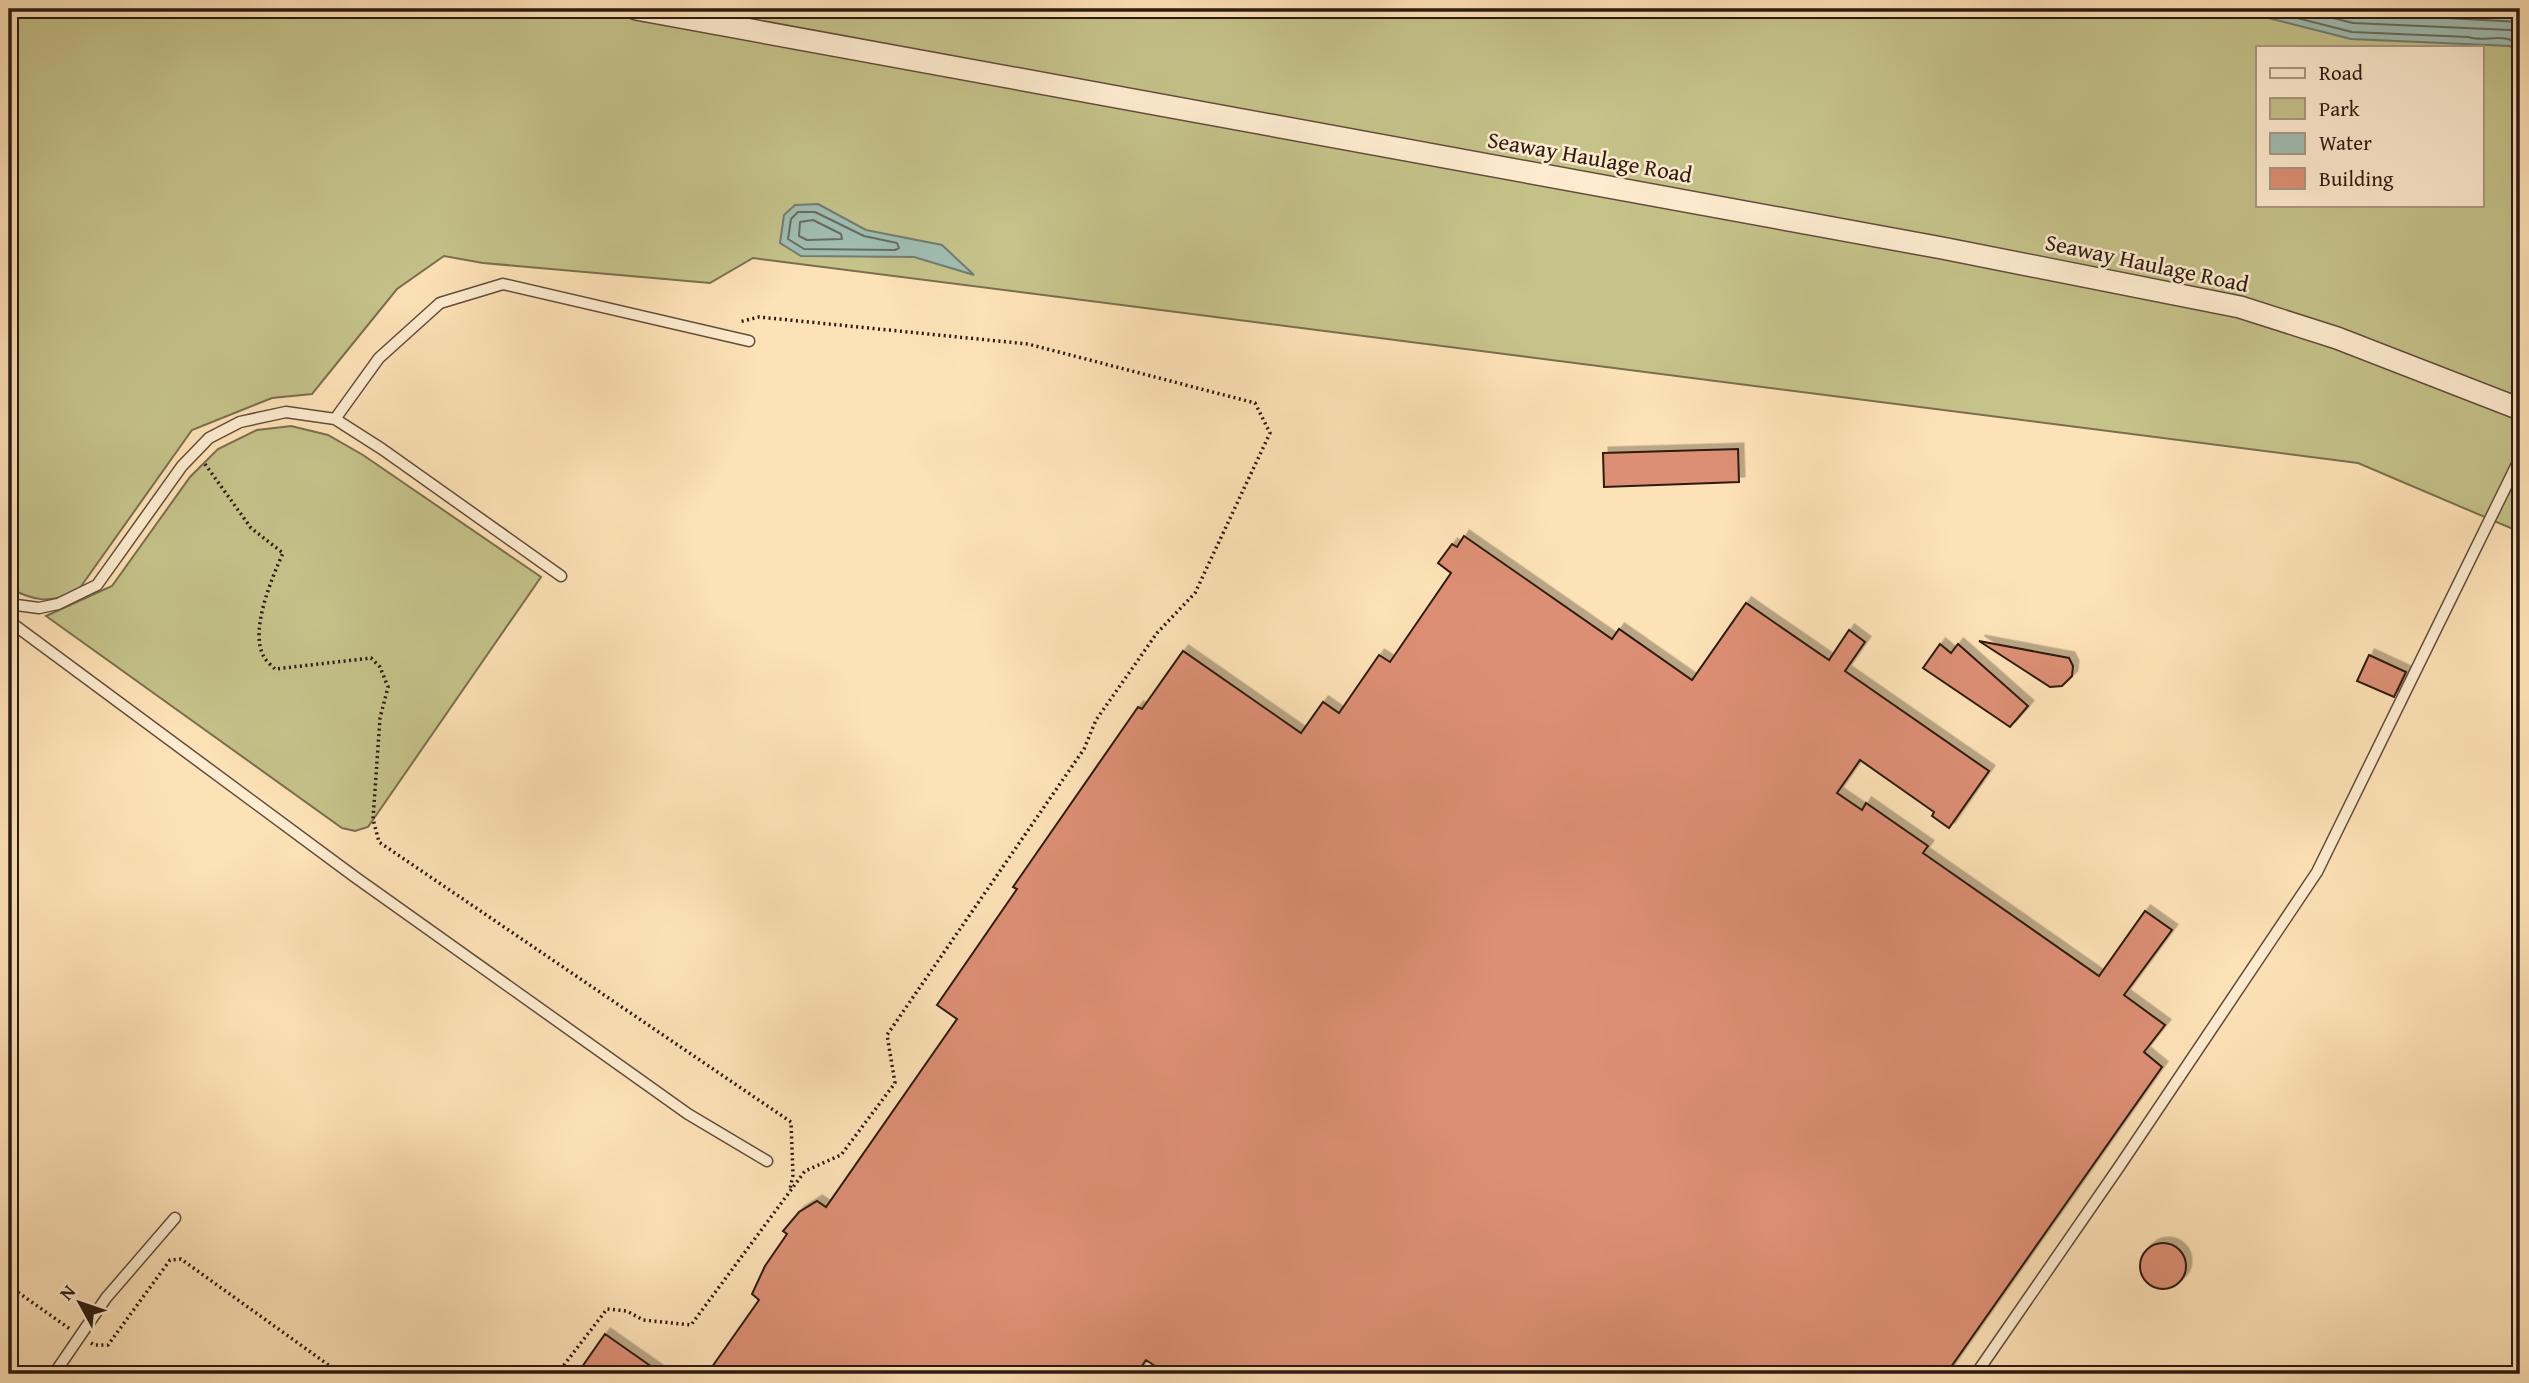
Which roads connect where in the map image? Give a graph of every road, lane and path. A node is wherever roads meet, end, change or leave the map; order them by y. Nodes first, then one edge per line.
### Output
1 (636, 9) edge
2 (737, 323) dead end
3 (749, 341) dead end
4 (2520, 409) edge
5 (335, 419) junction
6 (196, 452) junction
7 (2520, 458) edge
8 (561, 576) dead end
9 (9, 604) edge
10 (9, 621) edge
11 (767, 1161) dead end
12 (789, 1191) junction
13 (175, 1218) dead end
14 (9, 1286) edge
15 (80, 1336) junction
16 (9, 1366) edge
17 (19, 1374) edge
18 (54, 1374) edge
19 (341, 1374) edge
20 (557, 1374) edge
21 (1976, 1374) edge

1 - 4 street, Seaway Haulage Road
2 - 12 path
3 - 5 lane
5 - 6 lane
5 - 8 lane
6 - 9 lane
6 - 12 path
7 - 21 lane
10 - 11 lane
12 - 20 path
13 - 15 lane
14 - 15 path
15 - 18 lane
15 - 19 path
16 - 17 lane

